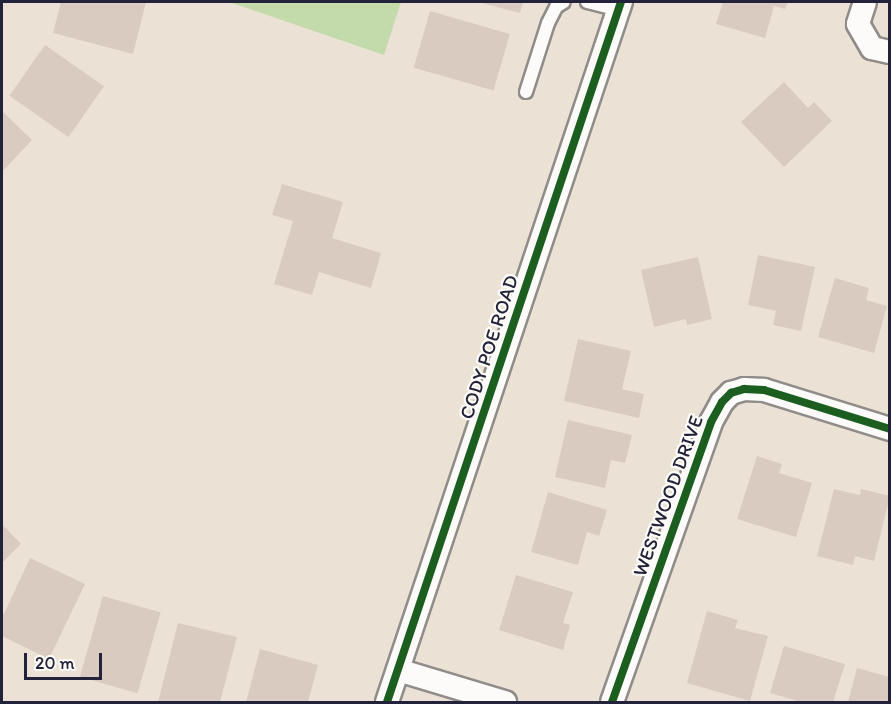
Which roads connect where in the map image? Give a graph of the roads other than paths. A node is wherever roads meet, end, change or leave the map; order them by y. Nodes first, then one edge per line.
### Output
1 (564, 2) edge
2 (587, 2) edge
3 (865, 2) edge
4 (620, 5) edge
5 (890, 52) edge
6 (526, 92) dead end
7 (890, 429) edge
8 (398, 670) junction
9 (387, 702) edge
10 (505, 702) edge
11 (612, 702) edge

1 - 6 lane
2 - 4 lane
3 - 5 street
4 - 8 street, CODY POE ROAD
7 - 11 street, WESTWOOD DRIVE
8 - 9 street, CODY POE ROAD
8 - 10 street

